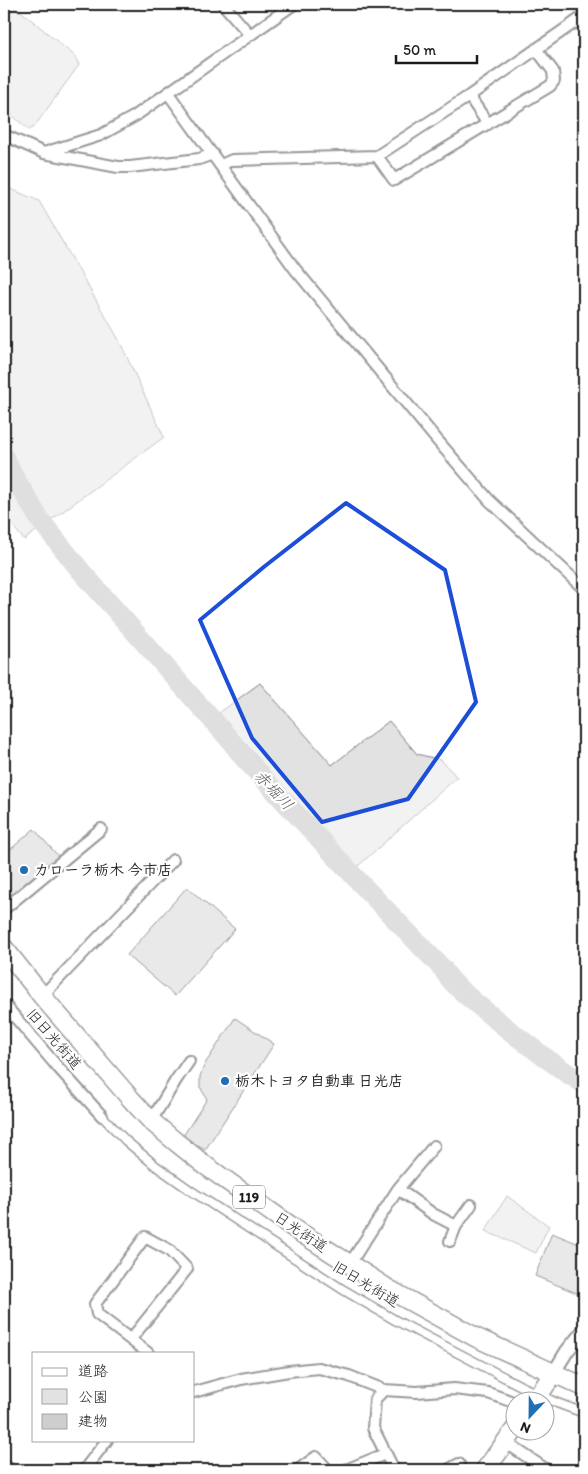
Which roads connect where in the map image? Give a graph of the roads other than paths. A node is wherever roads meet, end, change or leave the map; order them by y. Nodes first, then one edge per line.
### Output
1 (223, 4) edge
2 (294, 4) edge
3 (584, 16) edge
4 (250, 35) junction
5 (536, 49) junction
6 (168, 92) junction
7 (469, 96) junction
8 (488, 124) junction
9 (4, 135) edge
10 (44, 153) junction
11 (213, 154) junction
12 (377, 156) junction
13 (222, 165) junction
14 (584, 589) edge
15 (101, 829) dead end
16 (173, 860) dead end
17 (4, 909) edge
18 (4, 948) edge
19 (42, 996) junction
20 (4, 1004) edge
21 (189, 1061) dead end
22 (102, 1116) joint
23 (151, 1121) junction
24 (434, 1146) dead end
25 (398, 1188) junction
26 (471, 1205) dead end
27 (456, 1226) junction
28 (450, 1241) dead end
29 (349, 1265) junction
30 (584, 1330) edge
31 (131, 1339) junction
32 (147, 1352) edge
33 (553, 1374) junction
34 (584, 1387) edge
35 (384, 1390) junction
36 (195, 1392) edge
37 (526, 1392) edge
38 (541, 1392) edge
39 (506, 1399) edge
40 (556, 1403) edge
41 (584, 1413) edge
42 (506, 1441) edge
43 (105, 1442) edge
44 (517, 1442) edge
45 (385, 1454) junction
46 (459, 1464) dead end
47 (4, 1466) edge
48 (9, 1470) edge
49 (84, 1470) edge
50 (298, 1470) edge
51 (328, 1470) edge
52 (346, 1470) edge
53 (394, 1470) edge
54 (448, 1470) edge
55 (485, 1470) edge
56 (547, 1470) edge

1 - 4 street
2 - 4 street
3 - 5 street
4 - 6 street
5 - 7 street
5 - 8 street
6 - 10 street
6 - 11 street
7 - 8 street
7 - 12 street
8 - 12 street
9 - 10 street
10 - 11 street
11 - 13 street
12 - 13 street
13 - 14 street
15 - 17 street
16 - 19 street
18 - 19 highway, 日光街道 / 119
19 - 23 highway, 日光街道 / 119
20 - 22 street, 旧日光街道
21 - 23 street
22 - 37 street, 旧日光街道
23 - 29 highway, 日光街道 / 119
24 - 25 street
25 - 27 street
25 - 29 street
26 - 27 street
27 - 28 street
29 - 33 highway, 日光街道 / 119
30 - 33 street
31 - 31 street
31 - 32 street
33 - 34 highway, 日光街道 / 119
33 - 38 highway
35 - 36 street
35 - 39 street
35 - 45 street
40 - 41 street, 旧日光街道
42 - 55 highway
43 - 49 street
44 - 56 street
45 - 52 street
45 - 53 street
46 - 54 street
47 - 48 street
50 - 51 street

